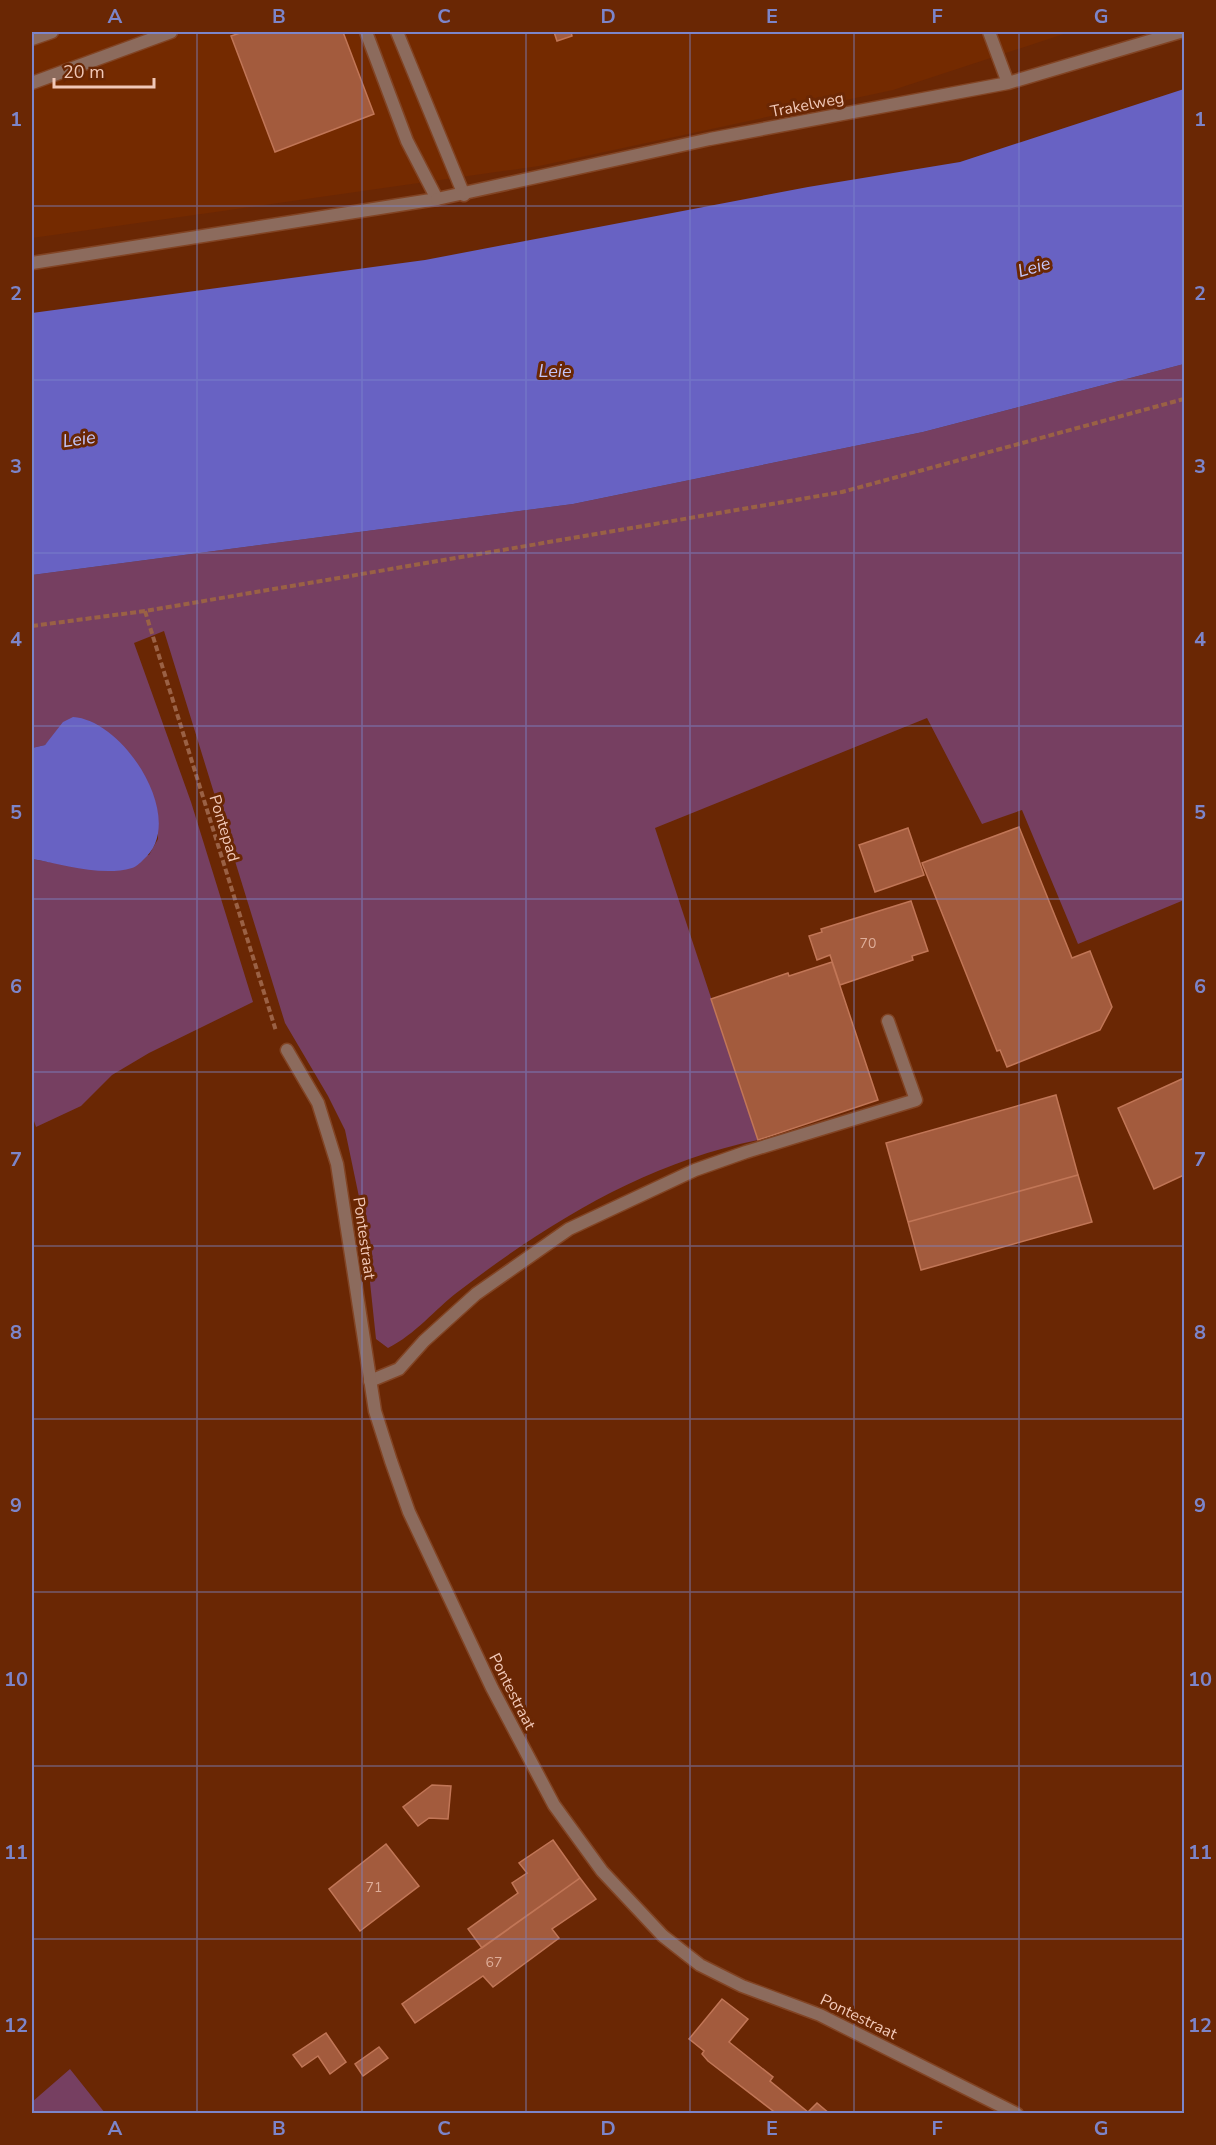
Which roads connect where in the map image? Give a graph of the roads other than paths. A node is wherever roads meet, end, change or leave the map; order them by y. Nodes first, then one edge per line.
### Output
1 (52, 32) edge
2 (171, 32) edge
3 (366, 32) edge
4 (397, 32) edge
5 (989, 32) edge
6 (1180, 32) edge
7 (32, 39) edge
8 (32, 83) edge
9 (1008, 83) junction
10 (464, 195) junction
11 (437, 199) junction
12 (32, 263) edge
13 (888, 1021) dead end
14 (287, 1050) road end
15 (370, 1381) junction
16 (1017, 2114) edge

1 - 7 street
2 - 8 street
3 - 11 street
4 - 10 street
5 - 9 street
6 - 9 street, Trakelweg
9 - 10 street, Trakelweg
10 - 11 street, Trakelweg
11 - 12 street, Trakelweg
13 - 15 street
14 - 15 street, Pontestraat
15 - 16 street, Pontestraat

